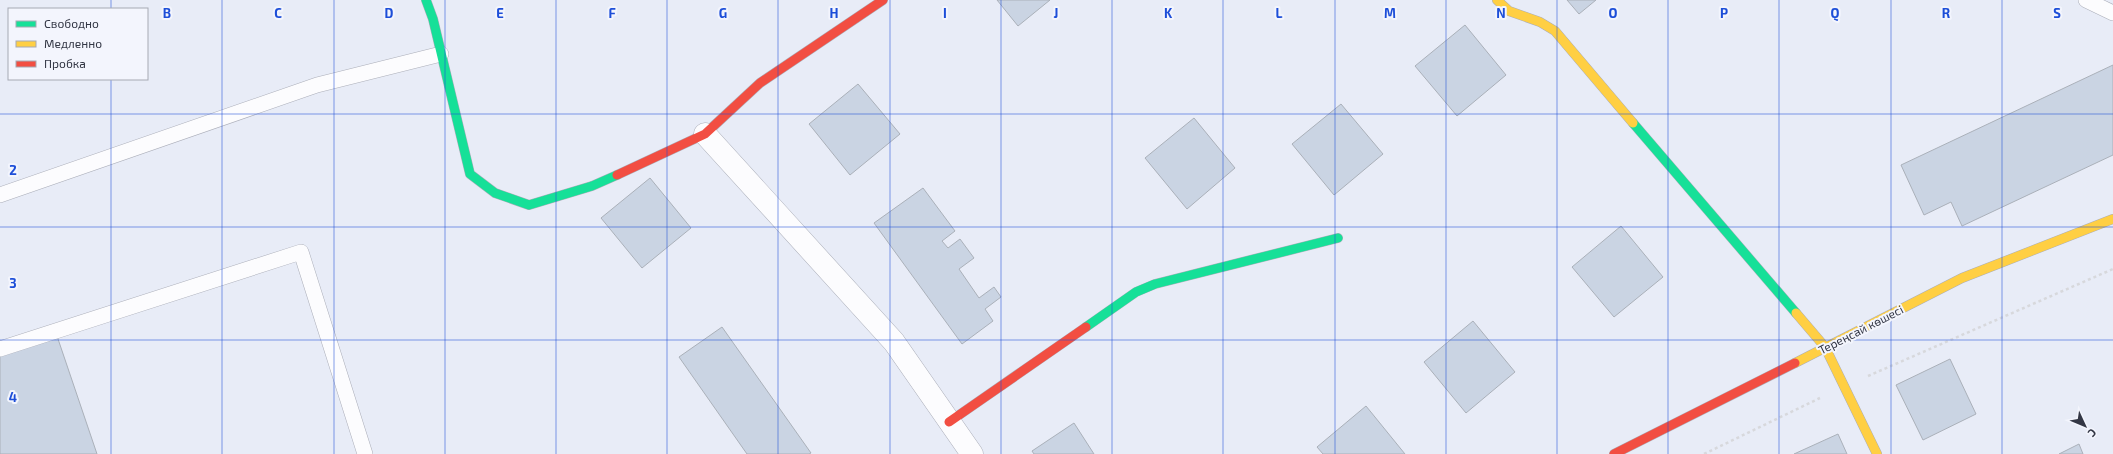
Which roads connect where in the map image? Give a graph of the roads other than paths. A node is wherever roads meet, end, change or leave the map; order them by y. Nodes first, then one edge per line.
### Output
1 (426, 0) edge
2 (883, 0) edge
3 (1497, 0) edge
4 (2086, 0) edge
5 (2113, 13) edge
6 (442, 54) junction
7 (705, 134) junction
8 (0, 195) edge
9 (2113, 219) edge
10 (1338, 238) dead end
11 (1825, 347) junction
12 (0, 349) edge
13 (949, 422) junction
14 (965, 452) edge
15 (366, 454) edge
16 (1614, 454) edge
17 (1877, 454) edge

1 - 6 street
2 - 7 street
3 - 11 street
4 - 5 lane
6 - 7 street
6 - 8 lane
7 - 13 street
9 - 11 street, Тереңсай көшесі
10 - 13 street
11 - 16 street, Тереңсай көшесі
11 - 17 street
12 - 15 lane
13 - 14 street

